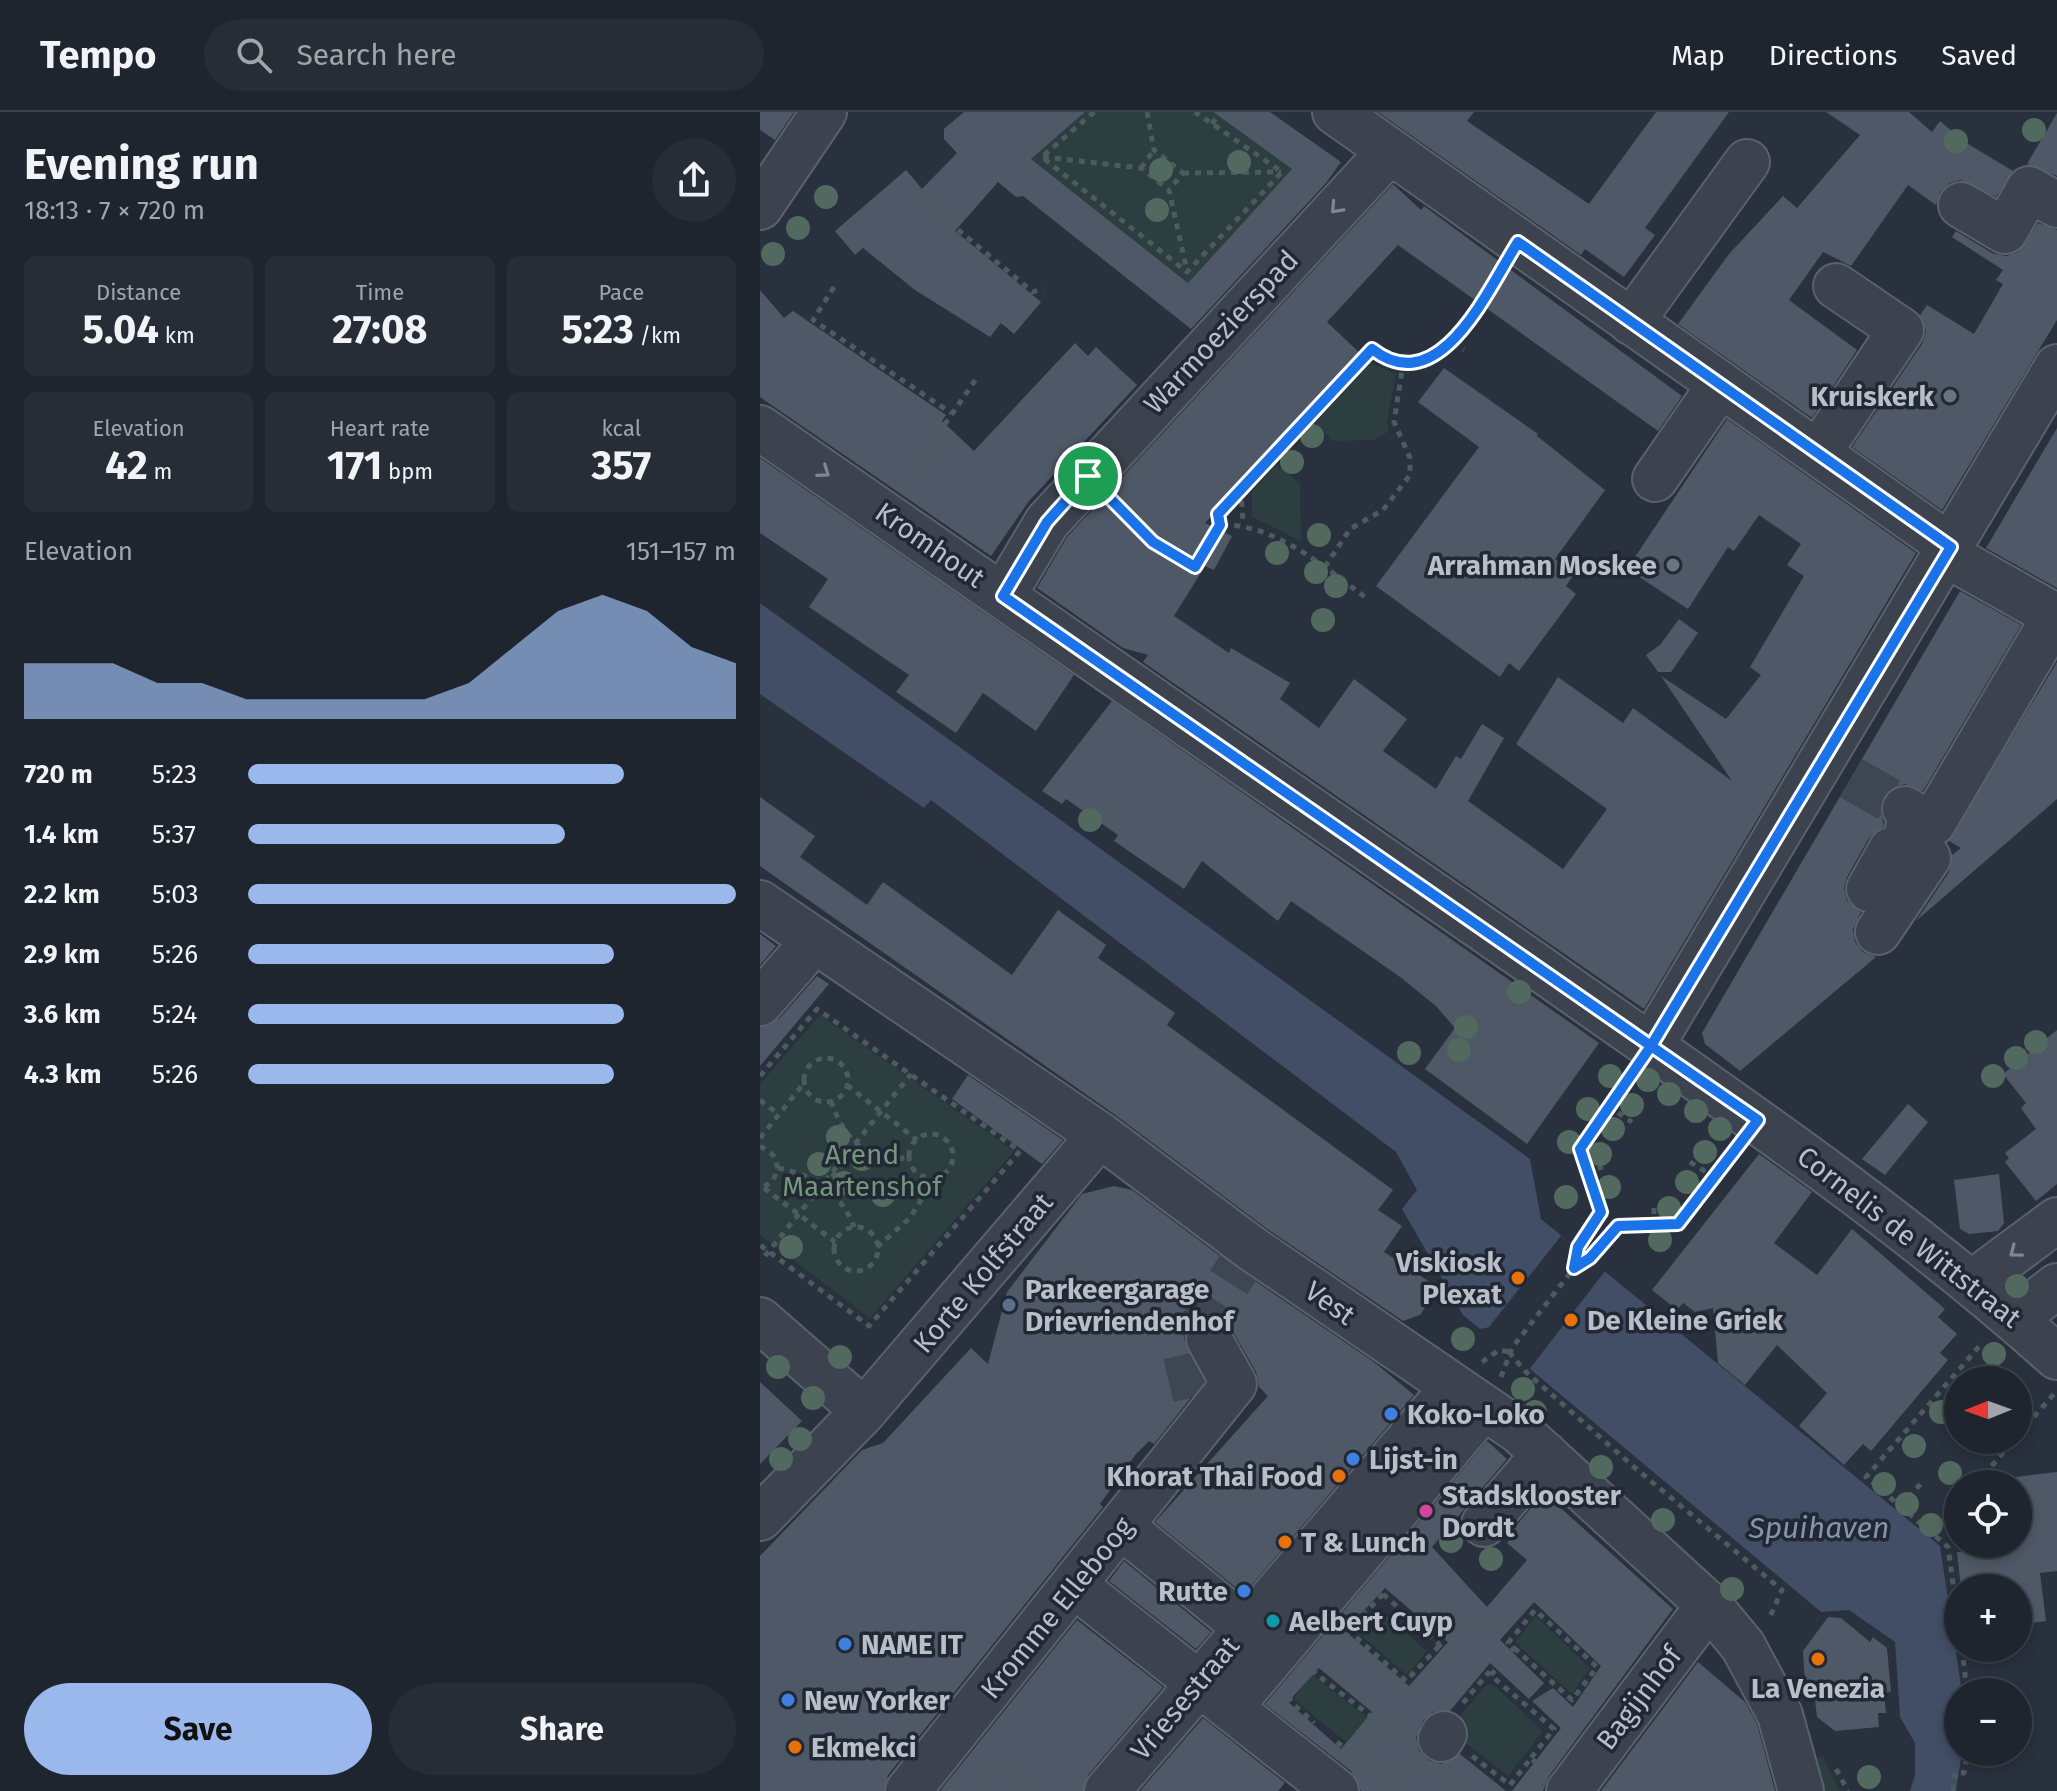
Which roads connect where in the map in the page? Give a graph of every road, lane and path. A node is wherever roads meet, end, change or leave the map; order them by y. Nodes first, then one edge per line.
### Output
1 (824, 112) edge
2 (1094, 112) edge
3 (1147, 112) edge
4 (1195, 112) edge
5 (1220, 112) edge
6 (1335, 112) edge
7 (1212, 124) junction
8 (1154, 150) junction
9 (1390, 151) junction
10 (1042, 157) junction
11 (1747, 162) dead end
12 (1141, 168) junction
13 (1282, 172) junction
14 (1183, 173) junction
15 (1169, 190) junction
16 (921, 199) dead end
17 (1961, 205) dead end
18 (2057, 205) edge
19 (760, 207) edge
20 (1518, 242) junction
21 (1187, 272) junction
22 (1836, 286) dead end
23 (834, 287) dead end
24 (1043, 288) dead end
25 (1631, 322) junction
26 (1453, 343) junction
27 (1464, 350) dead end
28 (1403, 364) junction
29 (2057, 367) edge
30 (976, 379) dead end
31 (1720, 385) junction
32 (951, 413) junction
33 (760, 428) edge
34 (1818, 453) junction
35 (1088, 476) junction
36 (1655, 479) dead end
37 (1241, 489) junction
38 (884, 513) junction
39 (1243, 524) junction
40 (1220, 525) junction
41 (1949, 551) junction
42 (1325, 567) junction
43 (1003, 596) junction
44 (1365, 597) dead end
45 (2056, 616) edge
46 (1921, 832) junction
47 (1869, 889) dead end
48 (760, 903) edge
49 (1878, 932) dead end
50 (815, 940) junction
51 (760, 1003) edge
52 (1651, 1046) junction
53 (911, 1074) junction
54 (760, 1076) edge
55 (804, 1083) junction
56 (847, 1085) junction
57 (760, 1100) edge
58 (831, 1101) junction
59 (1608, 1106) junction
60 (883, 1111) junction
61 (777, 1113) junction
62 (1758, 1120) junction
63 (1632, 1122) dead end
64 (1100, 1135) junction
65 (760, 1138) edge
66 (917, 1140) junction
67 (857, 1144) junction
68 (760, 1146) edge
69 (910, 1156) junction
70 (1690, 1162) dead end
71 (1603, 1167) dead end
72 (778, 1168) junction
73 (1586, 1171) junction
74 (935, 1177) junction
75 (1714, 1177) junction
76 (824, 1186) junction
77 (762, 1188) edge
78 (1654, 1202) dead end
79 (1601, 1212) junction
80 (800, 1214) junction
81 (2057, 1220) edge
82 (1618, 1226) junction
83 (1654, 1226) junction
84 (854, 1227) junction
85 (835, 1242) junction
86 (760, 1245) edge
87 (877, 1247) junction
88 (767, 1254) junction
89 (1574, 1268) junction
90 (1972, 1283) junction
91 (2057, 1286) edge
92 (2010, 1317) junction
93 (760, 1320) edge
94 (1209, 1339) tunnel mouth
95 (2057, 1357) edge
96 (2057, 1390) edge
97 (1468, 1398) junction
98 (864, 1411) junction
99 (2032, 1419) edge
100 (1545, 1454) junction
101 (2002, 1454) edge
102 (1988, 1470) edge
103 (1922, 1482) dead end
104 (1901, 1507) junction
105 (760, 1518) edge
106 (1944, 1521) edge
107 (1484, 1524) dead end
108 (1122, 1527) junction
109 (1933, 1534) junction
110 (1952, 1574) edge
111 (1367, 1580) junction
112 (1075, 1586) junction
113 (1709, 1605) junction
114 (1245, 1627) junction
115 (1480, 1629) dead end
116 (1440, 1645) junction
117 (1743, 1646) junction
118 (1512, 1649) joint
119 (1496, 1669) dead end
120 (1491, 1675) junction
121 (1305, 1678) dead end
122 (1297, 1687) dead end
123 (1215, 1694) junction
124 (1320, 1727) dead end
125 (1348, 1748) junction
126 (1422, 1759) edge
127 (1965, 1766) edge
128 (1315, 1772) edge
129 (1552, 1775) edge
130 (1020, 1781) junction
131 (908, 1791) edge
132 (985, 1791) edge
133 (1011, 1791) edge
134 (1030, 1791) edge
135 (1107, 1791) edge
136 (1801, 1791) edge
137 (1953, 1791) edge

1 - 19 street
2 - 10 path
3 - 8 path
4 - 7 path
5 - 7 path
6 - 9 street
7 - 13 path
8 - 12 path
8 - 14 path
9 - 20 street
9 -> 35 street, Warmoezierspad
10 - 12 path
10 - 21 path
11 - 25 street
12 - 15 path
13 - 14 path
13 - 21 path
14 - 15 path
15 - 21 path
16 - 24 path
17 - 18 street
20 - 25 street
20 - 26 path
22 - 34 street
23 - 32 path
25 - 31 street
26 - 27 path
26 - 28 path
28 - 37 path
28 - 42 path
29 - 41 street
30 - 32 path
31 - 34 street
31 - 36 street
32 - 38 path
33 -> 38 street, Kromhout
34 - 41 street
35 - 40 path
35 - 43 street, Warmoezierspad
37 - 39 path
37 - 40 path
38 - 43 street, Kromhout
39 - 40 path
39 - 42 path
41 - 45 street
41 - 52 street
42 - 44 path
43 - 52 street, Kromhout
45 - 46 street
46 - 47 street
46 - 49 street
48 - 50 street, Vest
50 - 51 street
50 - 64 street, Vest
52 - 59 path
52 - 62 street, Kromhout
53 - 54 path
53 - 60 path
53 - 88 path
55 - 56 path
55 - 58 path
55 - 61 path
56 - 58 path
56 - 60 path
57 - 61 path
58 - 67 path
59 - 63 path
59 - 73 path
60 - 66 path
60 - 67 path
61 - 65 path
62 - 75 path
62 - 90 street, Cornelis de Wittstraat
64 - 97 street, Vest
64 - 98 street, Korte Kolfstraat
66 - 69 path
66 - 74 path
67 - 69 path
67 - 76 path
68 - 72 path
69 - 74 path
70 - 75 path
71 - 73 path
72 - 76 path
72 - 77 path
73 - 79 path
74 - 87 path
75 - 83 path
76 - 80 path
76 - 84 path
77 - 80 path
78 - 83 path
79 - 82 path
79 - 89 path
80 - 85 path
80 - 88 path
81 -> 90 street
82 - 83 path
82 - 89 path
84 - 85 path
84 - 87 path
85 - 87 path
86 - 88 path
89 - 117 path
90 - 92 street, Cornelis de Wittstraat
91 - 92 street
92 - 95 street, Cornelis de Wittstraat
92 - 104 path
93 - 98 street
94 - 108 street, Kromme Elleboog
96 - 99 path
97 - 100 street, Vest
97 - 111 street, Vriesestraat
97 - 114 street, Vriesestraat
98 - 105 street, Korte Kolfstraat
100 - 107 street
100 - 113 street, Vest
101 - 102 path
103 - 104 path
104 - 109 path
106 - 109 path
108 - 112 street, Kromme Elleboog
108 - 114 street
109 - 110 path
111 - 116 path
111 - 116 path
111 - 123 street, Vriesestraat
112 - 123 street
112 - 131 street, Kromme Elleboog
113 - 117 street, Vest
113 - 129 street, Bagijnhof
114 - 123 street, Vriesestraat
115 - 116 path
117 - 136 street, Vest
118 - 118 path
119 - 120 path
120 - 126 path
120 - 129 path
121 - 125 path
122 - 124 path
123 - 128 street
123 - 135 street, Vriesestraat
125 - 126 path
125 - 128 path
126 - 129 path
127 - 137 path
130 - 132 path
130 - 133 path
130 - 134 path

